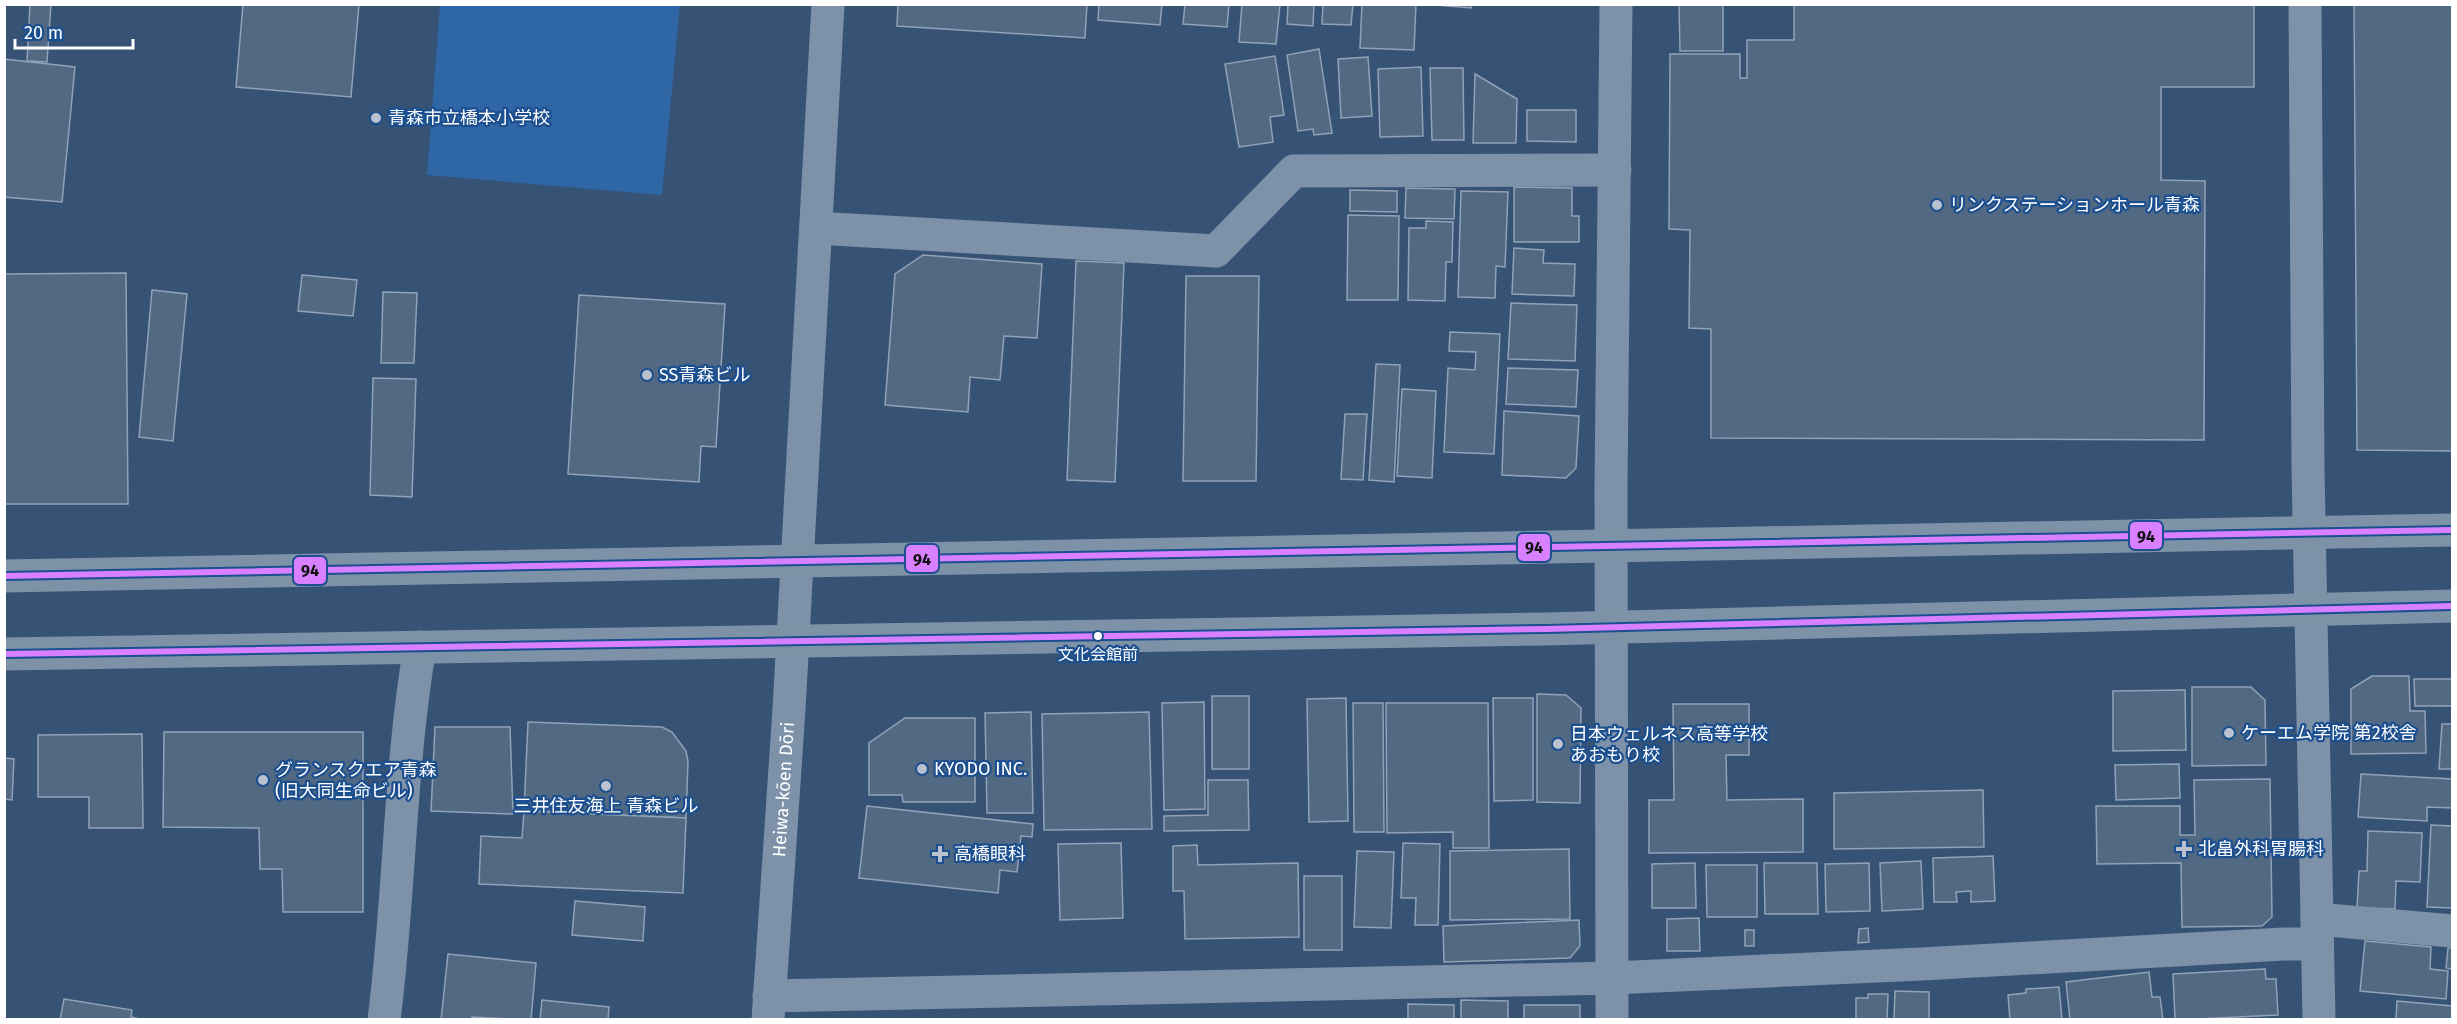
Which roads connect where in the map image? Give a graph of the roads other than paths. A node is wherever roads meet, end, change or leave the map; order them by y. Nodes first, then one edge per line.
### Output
1 (828, 4) edge
2 (1616, 4) edge
3 (2305, 4) edge
4 (1615, 170) junction
5 (816, 228) junction
6 (2452, 530) edge
7 (2310, 533) junction
8 (1611, 547) junction
9 (797, 560) junction
10 (4, 576) edge
11 (2452, 606) edge
12 (2311, 608) junction
13 (1612, 627) junction
14 (793, 640) junction
15 (420, 647) junction
16 (4, 654) edge
17 (2452, 931) edge
18 (2317, 932) junction
19 (1612, 978) junction
20 (769, 1008) edge
21 (384, 1020) edge
22 (1612, 1020) edge
23 (2319, 1020) edge

1 - 5 street, Heiwa-kōen Dōri
2 - 4 street
3 - 7 street
4 - 5 street
4 - 8 street
5 - 9 street, Heiwa-kōen Dōri
6 - 7 highway
7 - 8 highway
7 - 12 street
8 - 9 highway
8 - 13 street
9 - 10 highway
9 - 14 street, Heiwa-kōen Dōri
11 - 12 highway
12 - 13 highway
12 - 18 street
13 - 14 highway
13 - 19 street
14 - 15 highway
14 - 20 street, Heiwa-kōen Dōri
15 - 16 highway
15 - 21 street
17 - 18 street
18 - 19 street
18 - 23 street
19 - 20 street
19 - 22 street

